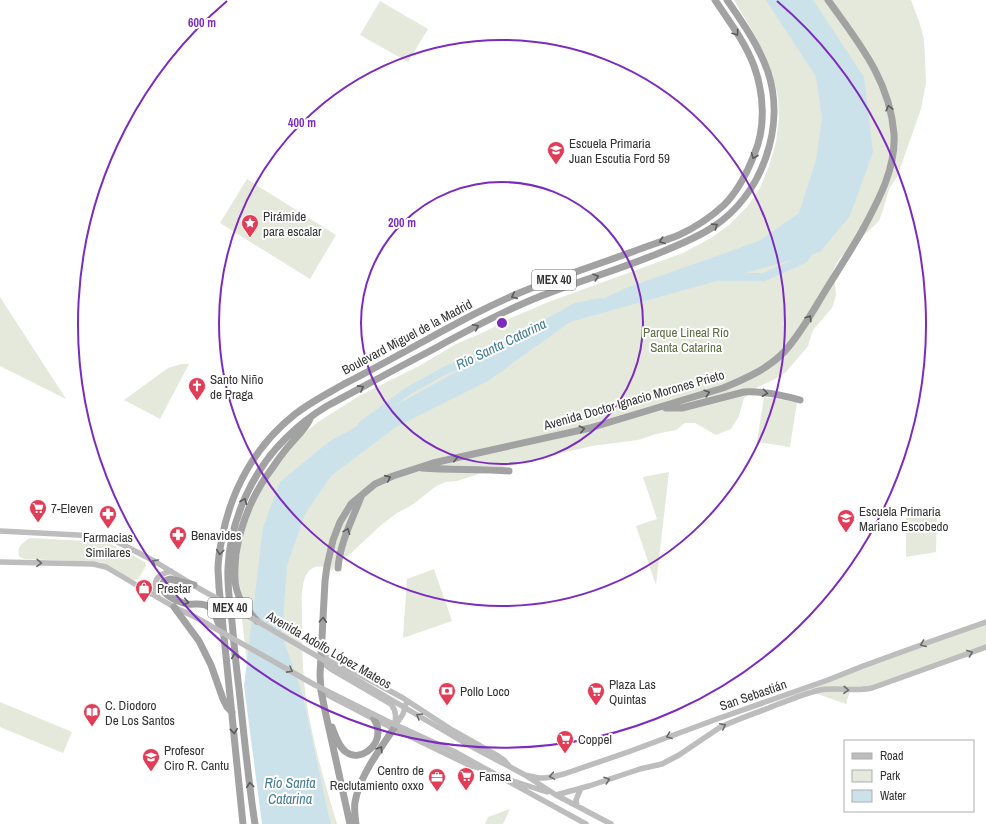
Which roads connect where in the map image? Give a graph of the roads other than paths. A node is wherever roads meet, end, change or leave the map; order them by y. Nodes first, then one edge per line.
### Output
1 (715, 0) edge
2 (727, 0) edge
3 (828, 0) edge
4 (800, 400) dead end
5 (658, 408) junction
6 (310, 416) junction
7 (418, 468) junction
8 (508, 471) dead end
9 (361, 495) junction
10 (0, 531) edge
11 (0, 562) edge
12 (338, 568) dead end
13 (171, 571) junction
14 (197, 587) junction
15 (159, 598) junction
16 (174, 606) junction
17 (257, 621) junction
18 (986, 622) edge
19 (224, 637) junction
20 (986, 647) edge
21 (316, 655) junction
22 (326, 694) dead end
23 (404, 698) junction
24 (232, 712) junction
25 (326, 715) junction
26 (374, 719) junction
27 (394, 728) junction
28 (509, 766) junction
29 (489, 771) junction
30 (522, 774) junction
31 (503, 778) junction
32 (511, 781) junction
33 (581, 788) junction
34 (556, 795) junction
35 (577, 806) junction
36 (243, 824) edge
37 (255, 824) edge
38 (350, 824) edge
39 (356, 824) edge
40 (586, 824) edge
41 (611, 824) edge

1 -> 19 highway, Boulevard Miguel de la Madrid / MEX 40
6 -> 2 highway, Boulevard Miguel de la Madrid / MEX 40
5 -> 3 highway, Avenida Doctor Ignacio Morones Prieto
5 -> 4 highway
7 -> 5 highway, Avenida Doctor Ignacio Morones Prieto
6 - 17 highway
37 -> 6 highway, Boulevard Miguel de la Madrid / MEX 40
7 - 8 highway
9 -> 7 highway, Avenida Doctor Ignacio Morones Prieto
12 -> 9 highway
25 -> 9 highway, Avenida Doctor Ignacio Morones Prieto
13 -> 10 main road, Avenida Adolfo López Mateos
11 -> 15 main road
13 - 14 main road, Avenida Adolfo López Mateos
13 - 15 main road
14 - 17 main road, Avenida Adolfo López Mateos, bridge
14 -> 19 highway
15 - 16 main road
16 - 24 highway
16 -> 29 main road, bridge
17 - 21 main road, Avenida Adolfo López Mateos, bridge
18 -> 30 main road, San Sebastián
19 - 24 highway, Boulevard Miguel de la Madrid / MEX 40
33 -> 20 main road, San Sebastián
21 - 23 main road, bridge
21 - 27 main road, bridge
28 -> 21 main road, Avenida Adolfo López Mateos, bridge
22 - 26 main road
23 - 27 main road
23 - 28 main road
24 -> 36 highway, Boulevard Miguel de la Madrid / MEX 40
25 - 26 highway
25 - 38 highway, Avenida Doctor Ignacio Morones Prieto
26 - 27 main road
27 - 29 main road
39 -> 27 highway
28 - 30 main road, Avenida Adolfo López Mateos
29 - 31 main road
30 - 32 main road
30 - 34 main road, Avenida Adolfo López Mateos
31 - 32 main road
31 - 40 main road
32 - 34 main road
33 - 34 main road, San Sebastián
33 - 35 main road
34 - 35 main road, Avenida Adolfo López Mateos
35 - 41 main road, Avenida Adolfo López Mateos

